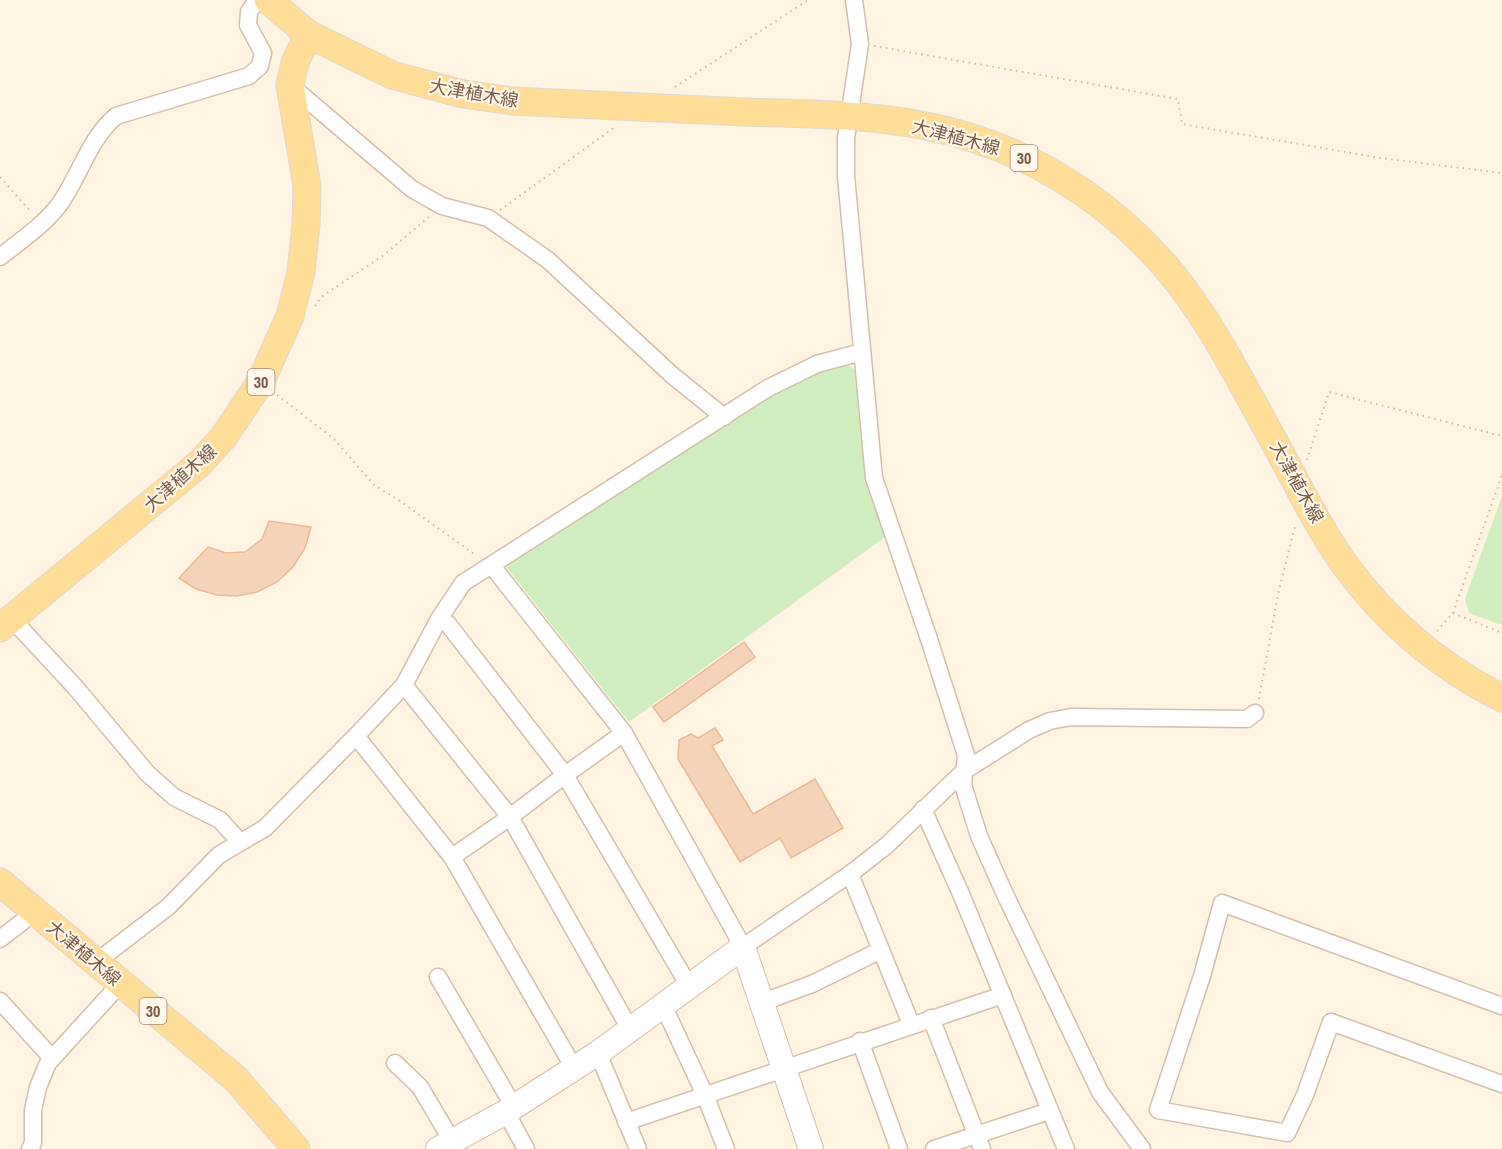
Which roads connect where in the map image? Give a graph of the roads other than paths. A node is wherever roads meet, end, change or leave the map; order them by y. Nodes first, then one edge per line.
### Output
1 (257, 0) edge
2 (268, 0) edge
3 (854, 0) edge
4 (308, 34) junction
5 (290, 86) junction
6 (849, 116) junction
7 (0, 257) edge
8 (862, 352) junction
9 (724, 417) junction
10 (492, 566) junction
11 (439, 619) junction
12 (6, 624) edge
13 (404, 685) junction
14 (1502, 698) edge
15 (1255, 713) road end
16 (624, 733) junction
17 (356, 736) junction
18 (964, 771) junction
19 (566, 775) junction
20 (923, 809) junction
21 (510, 817) junction
22 (240, 842) junction
23 (452, 857) junction
24 (850, 874) junction
25 (0, 882) edge
26 (33, 910) junction
27 (0, 939) edge
28 (743, 947) junction
29 (881, 950) junction
30 (96, 962) junction
31 (438, 977) dead end
32 (120, 984) junction
33 (689, 986) junction
34 (1003, 995) junction
35 (0, 1001) edge
36 (763, 1002) junction
37 (663, 1005) junction
38 (1502, 1006) edge
39 (931, 1018) junction
40 (911, 1024) junction
41 (630, 1029) junction
42 (860, 1041) junction
43 (598, 1053) junction
44 (52, 1058) junction
45 (395, 1063) dead end
46 (785, 1067) junction
47 (573, 1068) junction
48 (1502, 1084) edge
49 (705, 1095) junction
50 (510, 1109) junction
51 (1049, 1111) junction
52 (626, 1122) junction
53 (979, 1142) edge
54 (445, 1145) edge
55 (30, 1149) edge
56 (296, 1149) edge
57 (526, 1149) edge
58 (638, 1149) edge
59 (726, 1149) edge
60 (811, 1149) edge
61 (899, 1149) edge
62 (934, 1149) edge
63 (1066, 1149) edge
64 (1142, 1149) edge

1 - 7 street
2 - 4 main road, 大津植木線 / 30
3 - 6 street
4 - 5 main road, 大津植木線 / 30
4 - 6 main road, 大津植木線 / 30
5 - 9 street
5 - 12 main road, 大津植木線 / 30
6 - 8 street
6 - 14 main road, 大津植木線 / 30
8 - 9 street
8 - 18 street
9 - 10 street
10 - 11 street
10 - 16 street
11 - 13 street
11 - 19 street
12 - 22 street
13 - 17 street
13 - 21 street
15 - 18 street
16 - 19 street
16 - 28 street
17 - 22 street
17 - 23 street
18 - 20 street
18 - 64 street
19 - 21 street
19 - 33 street
20 - 24 street
20 - 34 street
21 - 23 street
21 - 41 street
22 - 30 street
23 - 47 street
24 - 28 street
24 - 29 street
25 - 26 main road, 大津植木線 / 30
26 - 27 street
26 - 30 main road, 大津植木線 / 30
28 - 33 street
28 - 36 street
29 - 36 street
29 - 40 street
30 - 32 main road, 大津植木線 / 30
31 - 50 street
32 - 44 street
32 - 56 main road, 大津植木線 / 30
33 - 37 street
34 - 39 street
34 - 51 street
35 - 44 street
36 - 46 street
37 - 41 street
37 - 49 street
38 - 48 street
39 - 40 street
39 - 53 street
40 - 42 street
41 - 43 street
42 - 46 street
42 - 61 street
43 - 47 street
43 - 52 street
44 - 55 street
45 - 54 street
46 - 49 street
46 - 60 street
47 - 50 street
49 - 52 street
49 - 59 street
50 - 54 street
50 - 57 street
51 - 53 street
51 - 63 street
52 - 58 street
53 - 62 street

